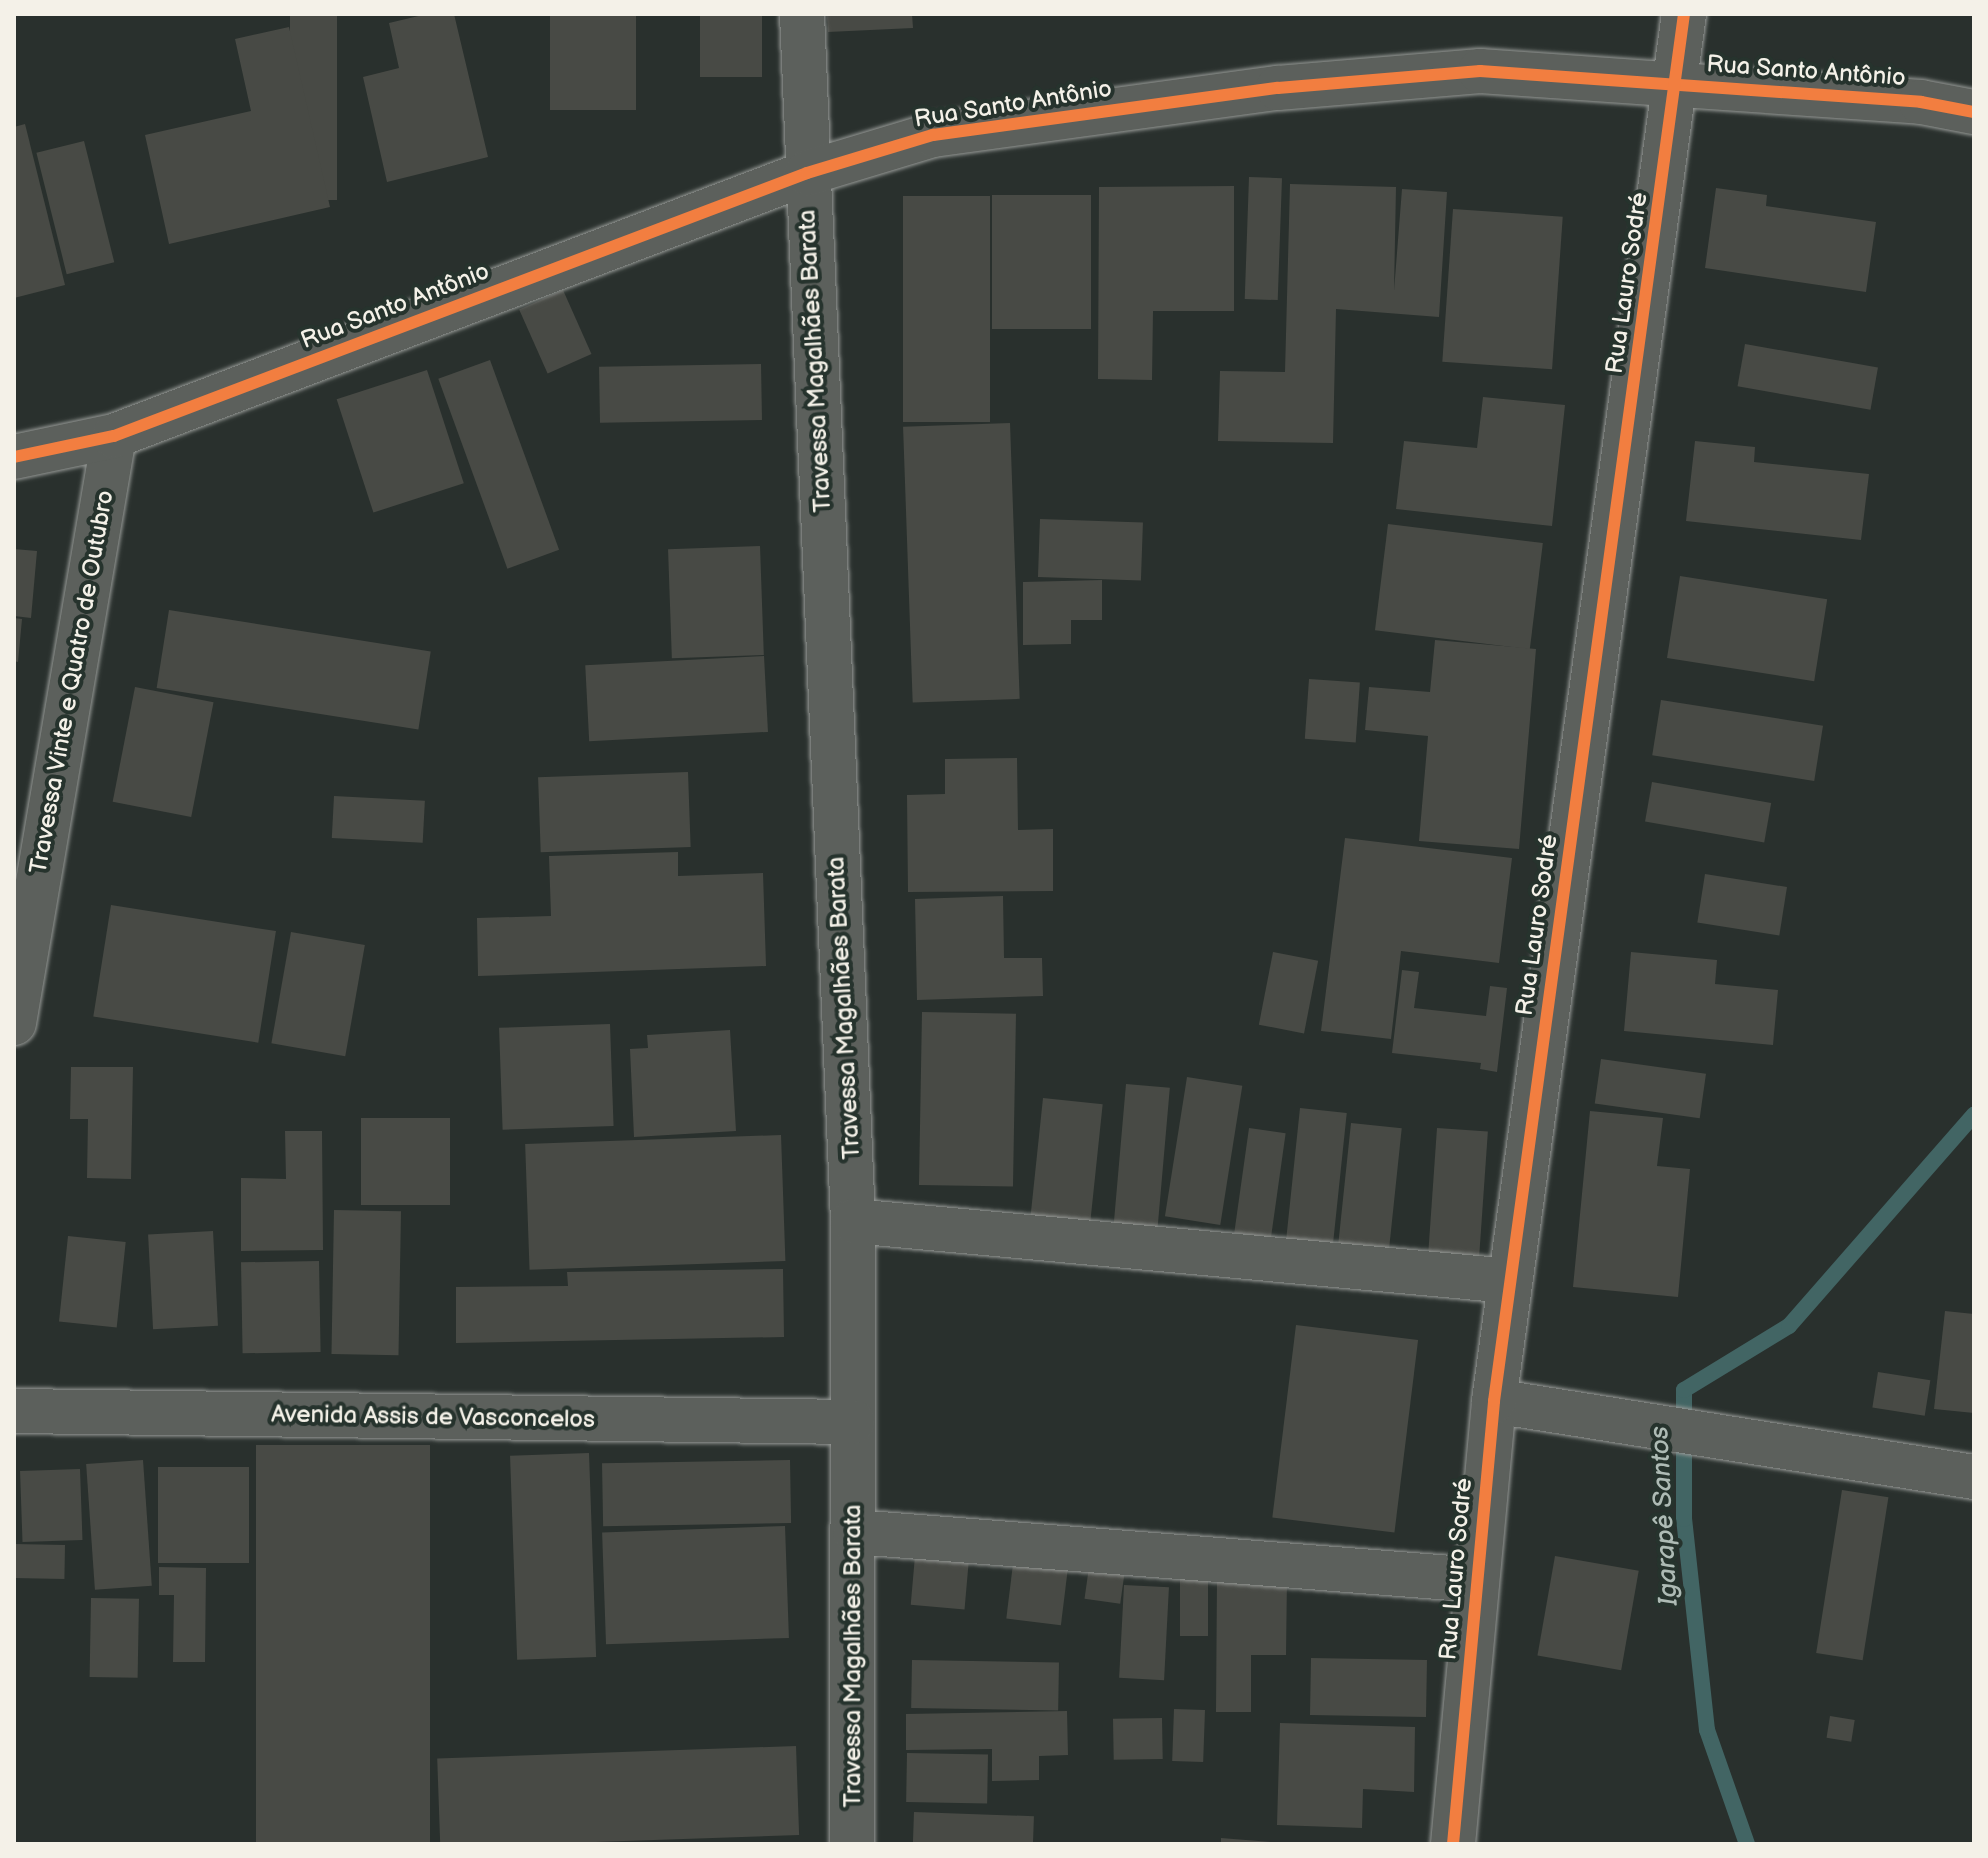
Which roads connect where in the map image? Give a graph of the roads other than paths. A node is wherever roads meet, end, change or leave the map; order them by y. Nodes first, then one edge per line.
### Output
1 (802, 14) edge
2 (1684, 14) edge
3 (1677, 84) junction
4 (1974, 112) edge
5 (807, 173) junction
6 (114, 436) junction
7 (14, 457) edge
8 (14, 1023) edge
9 (853, 1221) junction
10 (1510, 1281) junction
11 (1494, 1401) junction
12 (14, 1411) edge
13 (853, 1422) junction
14 (1974, 1477) edge
15 (855, 1532) junction
16 (1477, 1580) junction
17 (852, 1844) edge
18 (1453, 1844) edge

1 - 5 street, Travessa Magalhães Barata
2 - 3 street, Rua Lauro Sodré
3 - 4 street, Rua Santo Antônio
3 - 5 street, Rua Santo Antônio
3 - 10 street, Rua Lauro Sodré
5 - 6 street, Rua Santo Antônio
5 - 9 street, Travessa Magalhães Barata
6 - 7 street, Rua Santo Antônio
6 - 8 street, Travessa Vinte e Quatro de Outubro
9 - 10 street
9 - 13 street, Travessa Magalhães Barata
10 - 11 street, Rua Lauro Sodré
11 - 14 street
11 - 16 street, Rua Lauro Sodré
12 - 13 street, Avenida Assis de Vasconcelos
13 - 15 street, Travessa Magalhães Barata
15 - 16 street
15 - 17 street, Travessa Magalhães Barata
16 - 18 street, Rua Lauro Sodré

